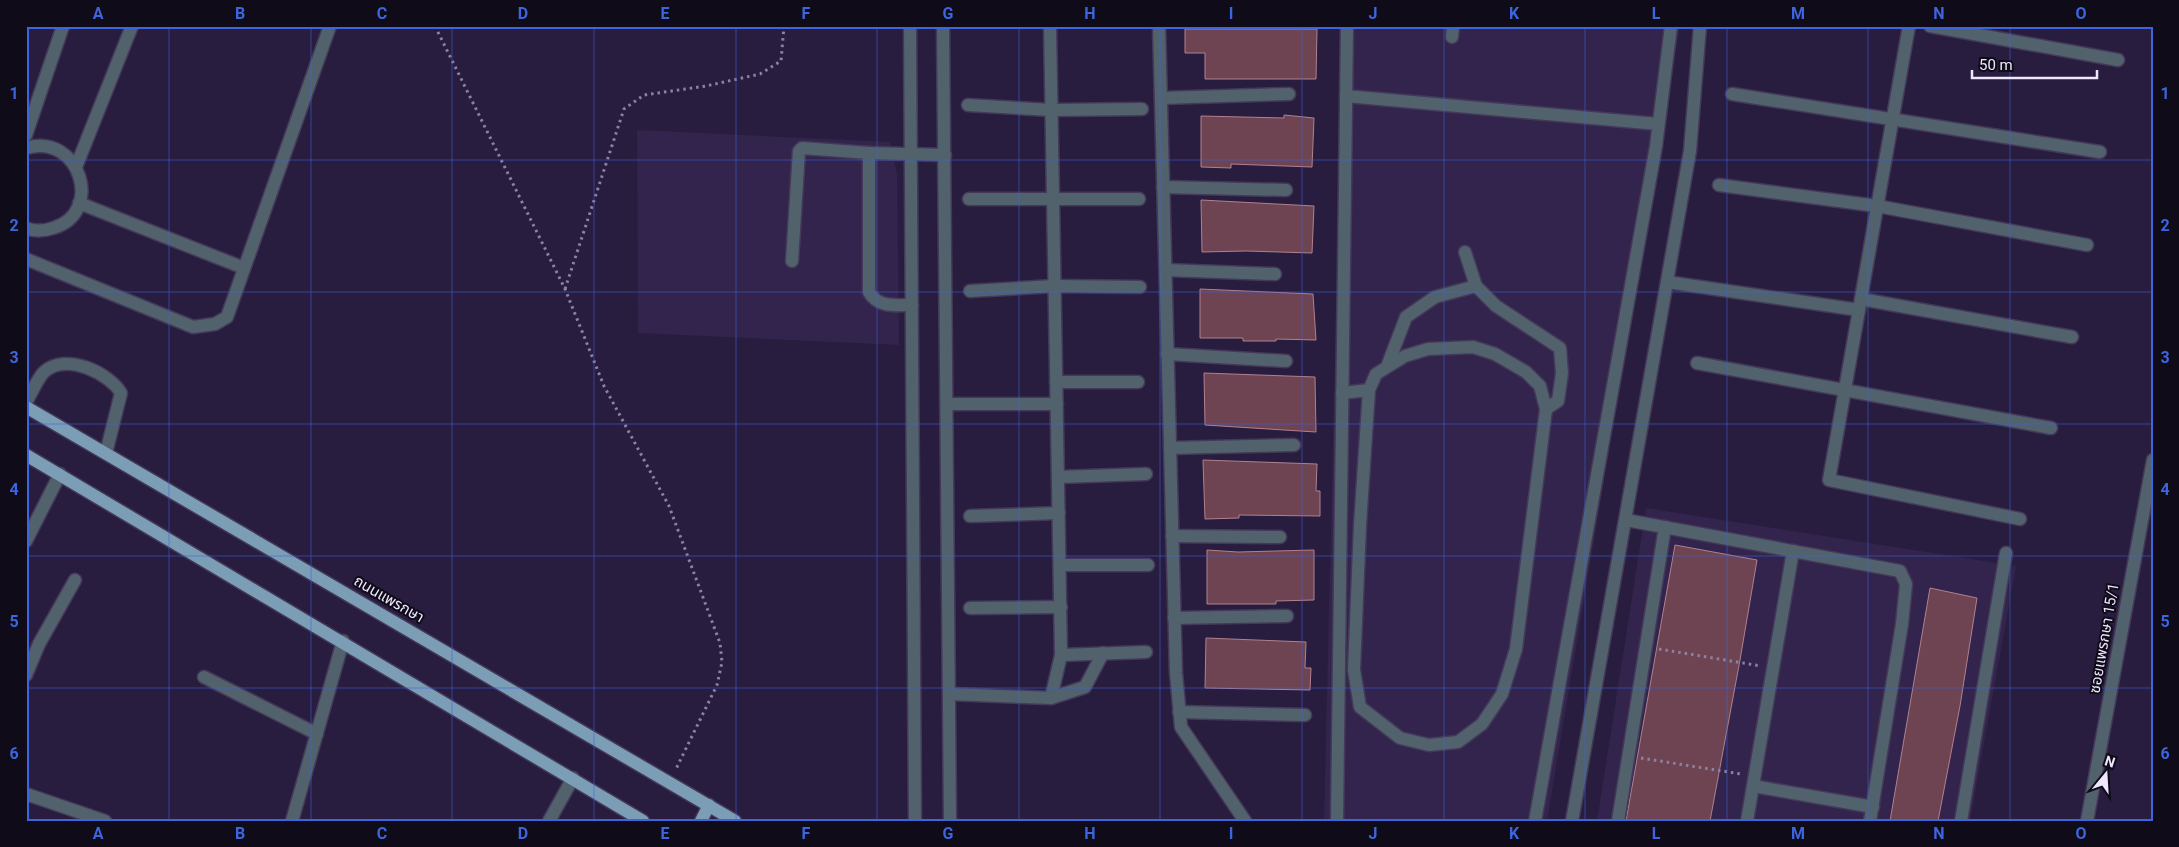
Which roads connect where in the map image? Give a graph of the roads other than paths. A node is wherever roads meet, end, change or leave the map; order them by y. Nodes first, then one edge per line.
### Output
1 (63, 26) edge
2 (132, 26) edge
3 (330, 26) edge
4 (910, 26) edge
5 (944, 26) edge
6 (1050, 26) edge
7 (1159, 26) edge
8 (1347, 26) edge
9 (1671, 26) edge
10 (1700, 26) edge
11 (1909, 26) edge
12 (1930, 26) edge
13 (2118, 60) dead end
14 (1289, 94) dead end
15 (1732, 94) dead end
16 (1346, 96) junction
17 (1161, 98) junction
18 (968, 105) dead end
19 (1142, 109) dead end
20 (1051, 110) junction
21 (1894, 118) junction
22 (1658, 124) junction
23 (26, 135) edge
24 (26, 148) edge
25 (908, 152) junction
26 (2100, 152) dead end
27 (869, 153) junction
28 (945, 155) junction
29 (76, 167) junction
30 (1719, 185) dead end
31 (1163, 187) junction
32 (1286, 190) dead end
33 (969, 199) dead end
34 (1139, 199) dead end
35 (1053, 201) junction
36 (79, 203) junction
37 (1877, 206) junction
38 (27, 230) edge
39 (2087, 245) dead end
40 (1465, 252) dead end
41 (26, 259) edge
42 (792, 261) dead end
43 (244, 268) junction
44 (1166, 270) junction
45 (1275, 274) dead end
46 (1667, 282) junction
47 (1054, 286) junction
48 (1476, 286) junction
49 (1140, 287) dead end
50 (970, 291) dead end
51 (1860, 304) junction
52 (908, 305) junction
53 (2072, 337) dead end
54 (1167, 354) junction
55 (1286, 361) dead end
56 (1697, 363) dead end
57 (1388, 364) junction
58 (1056, 382) junction
59 (1138, 382) dead end
60 (1368, 390) junction
61 (1845, 390) junction
62 (1342, 394) junction
63 (26, 402) edge
64 (948, 404) junction
65 (1056, 404) junction
66 (26, 407) edge
67 (1546, 409) junction
68 (2051, 428) dead end
69 (1294, 445) dead end
70 (1170, 448) junction
71 (106, 453) junction
72 (26, 455) edge
73 (2153, 460) edge
74 (60, 474) junction
75 (1146, 474) dead end
76 (1058, 477) junction
77 (1059, 513) junction
78 (970, 516) dead end
79 (2020, 519) dead end
80 (1626, 520) junction
81 (1665, 527) junction
82 (1172, 536) junction
83 (1280, 537) dead end
84 (26, 541) edge
85 (1793, 551) junction
86 (2006, 553) dead end
87 (1060, 565) junction
88 (1148, 565) dead end
89 (75, 580) dead end
90 (1060, 607) junction
91 (970, 608) dead end
92 (1287, 616) dead end
93 (1174, 618) junction
94 (343, 642) junction
95 (1146, 652) dead end
96 (1103, 653) junction
97 (1061, 654) junction
98 (26, 675) edge
99 (204, 677) dead end
100 (949, 694) junction
101 (1051, 698) junction
102 (1179, 712) junction
103 (1305, 715) dead end
104 (317, 734) junction
105 (574, 778) junction
106 (1754, 781) junction
107 (26, 794) edge
108 (709, 804) junction
109 (1873, 807) junction
110 (638, 819) edge
111 (105, 821) edge
112 (292, 821) edge
113 (549, 821) edge
114 (700, 821) edge
115 (735, 821) edge
116 (915, 821) edge
117 (950, 821) edge
118 (1245, 821) edge
119 (1337, 821) edge
120 (1535, 821) edge
121 (1572, 821) edge
122 (1618, 821) edge
123 (1747, 821) edge
124 (1870, 821) edge
125 (1961, 821) edge
126 (2087, 821) edge

1 - 23 street
2 - 29 street
3 - 43 street
4 - 25 street
5 - 28 street
6 - 20 street
7 - 17 street
8 - 16 street
9 - 22 street
10 - 46 street
11 - 21 street
12 - 13 street
14 - 17 street
15 - 21 street
16 - 22 street
16 - 62 street
17 - 31 street
18 - 20 street
19 - 20 street
20 - 35 street
21 - 26 street
21 - 37 street
22 - 120 street
24 - 29 street
25 - 27 street
25 - 28 street
25 - 52 street
27 - 42 street
27 - 52 street
28 - 64 street
29 - 36 street
30 - 37 street
31 - 32 street
31 - 44 street
33 - 35 street
34 - 35 street
35 - 47 street
36 - 38 street
36 - 43 street
37 - 39 street
37 - 51 street
40 - 48 street
41 - 43 street
44 - 45 street
44 - 54 street
46 - 51 street
46 - 80 street
47 - 49 street
47 - 50 street
47 - 58 street
48 - 57 street
48 - 67 street
51 - 53 street
51 - 61 street
52 - 116 street
54 - 55 street
54 - 70 street
56 - 61 street
57 - 60 street
57 - 67 street
58 - 59 street
58 - 65 street
60 - 62 street
60 - 67 street
61 - 68 street
61 - 79 street
62 - 119 street
63 - 71 street
64 - 65 street
64 - 100 street
65 - 76 street
66 - 71 main road, ถนนแพรกษา
69 - 70 street
70 - 82 street
71 - 108 main road, ถนนแพรกษา
72 - 74 main road
73 - 126 street, ซอยแพรกษา 15/1
74 - 84 street
74 - 94 main road
75 - 76 street
76 - 77 street
77 - 78 street
77 - 87 street
80 - 81 street
80 - 121 street
81 - 85 street
81 - 122 street
82 - 83 street
82 - 93 street
85 - 106 street
85 - 109 street
86 - 125 street
87 - 88 street
87 - 90 street
89 - 98 street
90 - 91 street
90 - 97 street
92 - 93 street
93 - 102 street
94 - 104 street
94 - 105 main road
95 - 96 street
96 - 97 street
96 - 101 street
97 - 101 street
99 - 104 street
100 - 101 street
100 - 117 street
102 - 103 street
102 - 118 street
104 - 112 street
105 - 110 main road
105 - 113 street
106 - 109 street
106 - 123 street
107 - 111 street
108 - 114 main road
108 - 115 main road, ถนนแพรกษา
109 - 124 street

